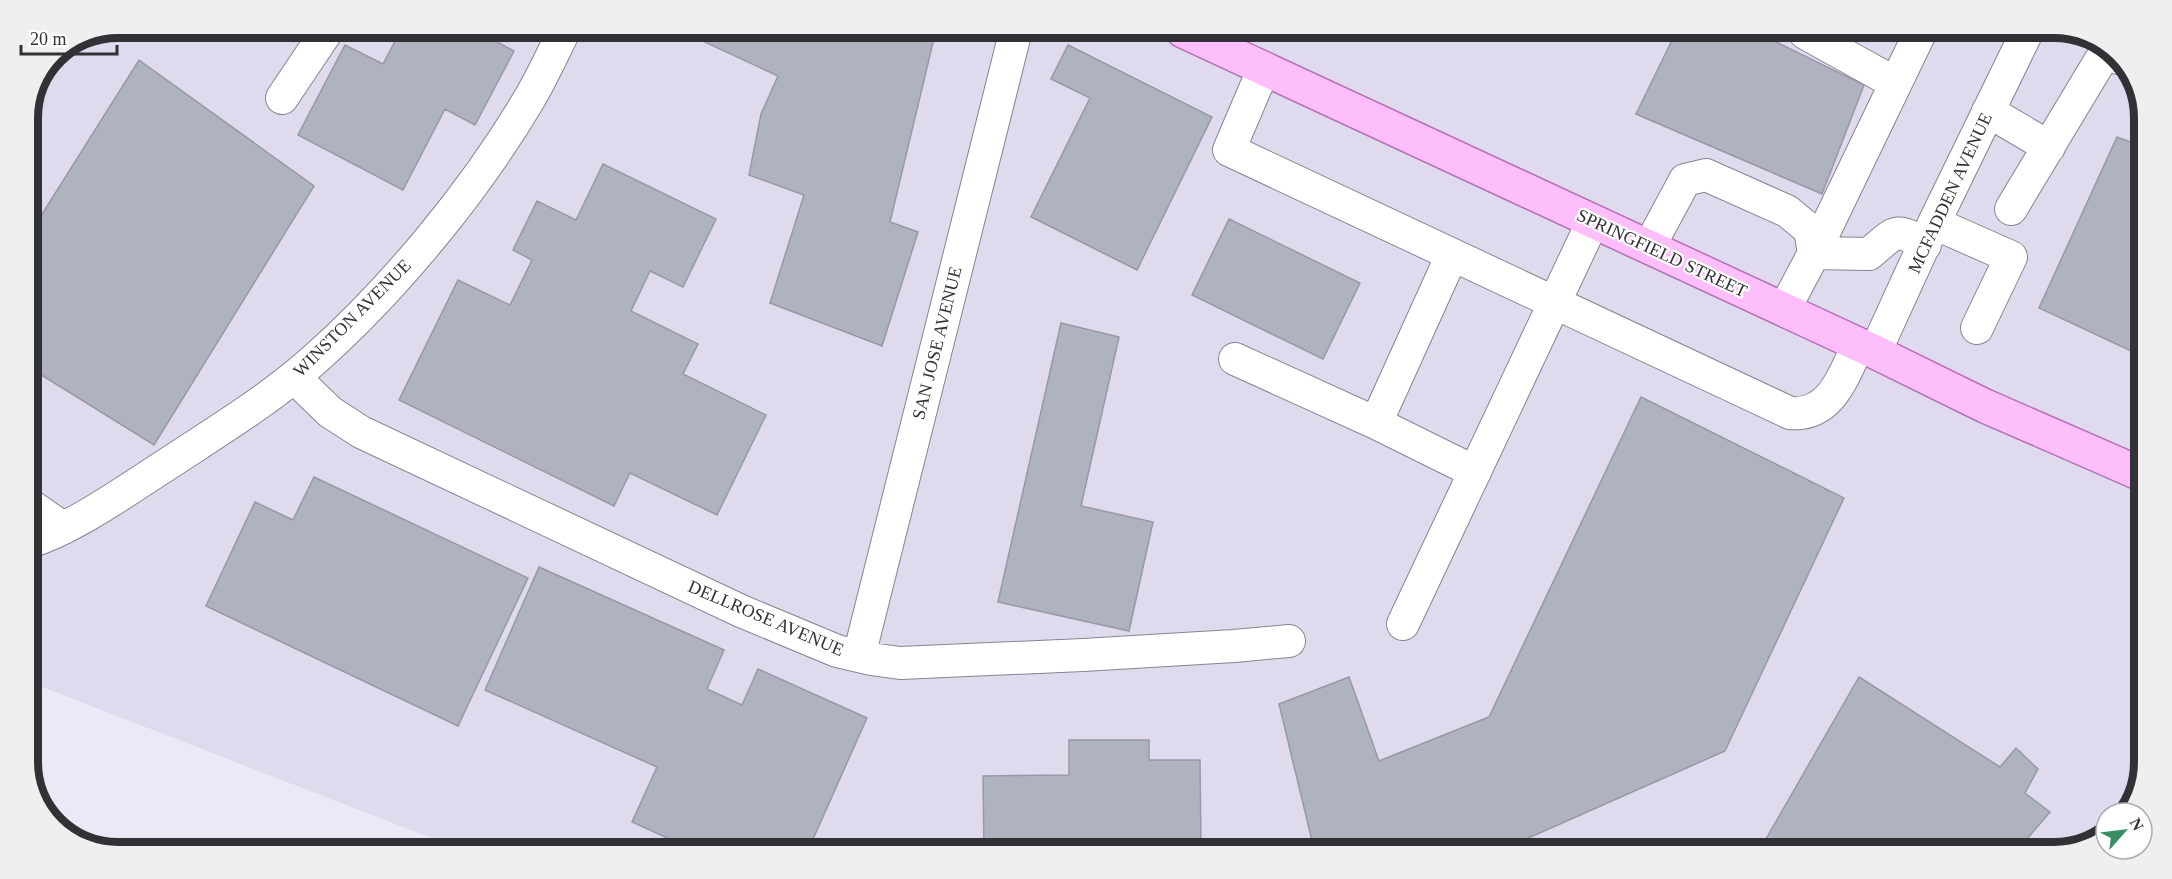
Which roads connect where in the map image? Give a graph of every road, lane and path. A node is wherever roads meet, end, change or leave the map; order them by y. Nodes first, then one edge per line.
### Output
1 (322, 38) edge
2 (559, 38) edge
3 (1014, 38) edge
4 (1198, 38) edge
5 (1814, 38) edge
6 (1918, 38) edge
7 (2024, 38) edge
8 (2104, 55) edge
9 (1264, 68) junction
10 (1895, 83) junction
11 (282, 98) dead end
12 (1988, 111) junction
13 (2049, 147) junction
14 (2011, 208) dead end
15 (1593, 221) junction
16 (1930, 234) junction
17 (1649, 247) junction
18 (1814, 253) junction
19 (1452, 255) junction
20 (1555, 302) junction
21 (1784, 310) junction
22 (1977, 328) dead end
23 (1867, 349) junction
24 (1235, 359) dead end
25 (294, 377) junction
26 (1376, 423) junction
27 (2134, 471) edge
28 (1475, 472) junction
29 (38, 510) edge
30 (63, 528) junction
31 (38, 539) edge
32 (1403, 624) dead end
33 (1289, 641) dead end
34 (859, 656) junction

1 - 11 street
2 - 25 street, WINSTON AVENUE
3 - 34 street, SAN JOSE AVENUE
4 - 9 main road, SPRINGFIELD STREET
5 - 10 street
6 - 10 street
7 - 12 street, MCFADDEN AVENUE
8 - 13 street
9 - 15 main road, SPRINGFIELD STREET
9 - 19 street, MCFADDEN AVENUE
10 - 18 street
12 - 13 street
12 - 16 street, MCFADDEN AVENUE
13 - 14 street
15 - 17 main road, SPRINGFIELD STREET
15 - 20 street
16 - 18 street
16 - 22 street
16 - 23 street, MCFADDEN AVENUE
17 - 18 street
17 - 21 main road, SPRINGFIELD STREET
18 - 21 street
19 - 20 street, MCFADDEN AVENUE
19 - 26 street
20 - 23 street, MCFADDEN AVENUE
20 - 28 street
21 - 23 main road, SPRINGFIELD STREET
23 - 27 main road, SPRINGFIELD STREET
24 - 26 street
25 - 30 street, WINSTON AVENUE
25 - 34 street, DELLROSE AVENUE
26 - 28 street
28 - 32 street
29 - 30 street
30 - 31 street, WINSTON AVENUE
33 - 34 street, DELLROSE AVENUE

